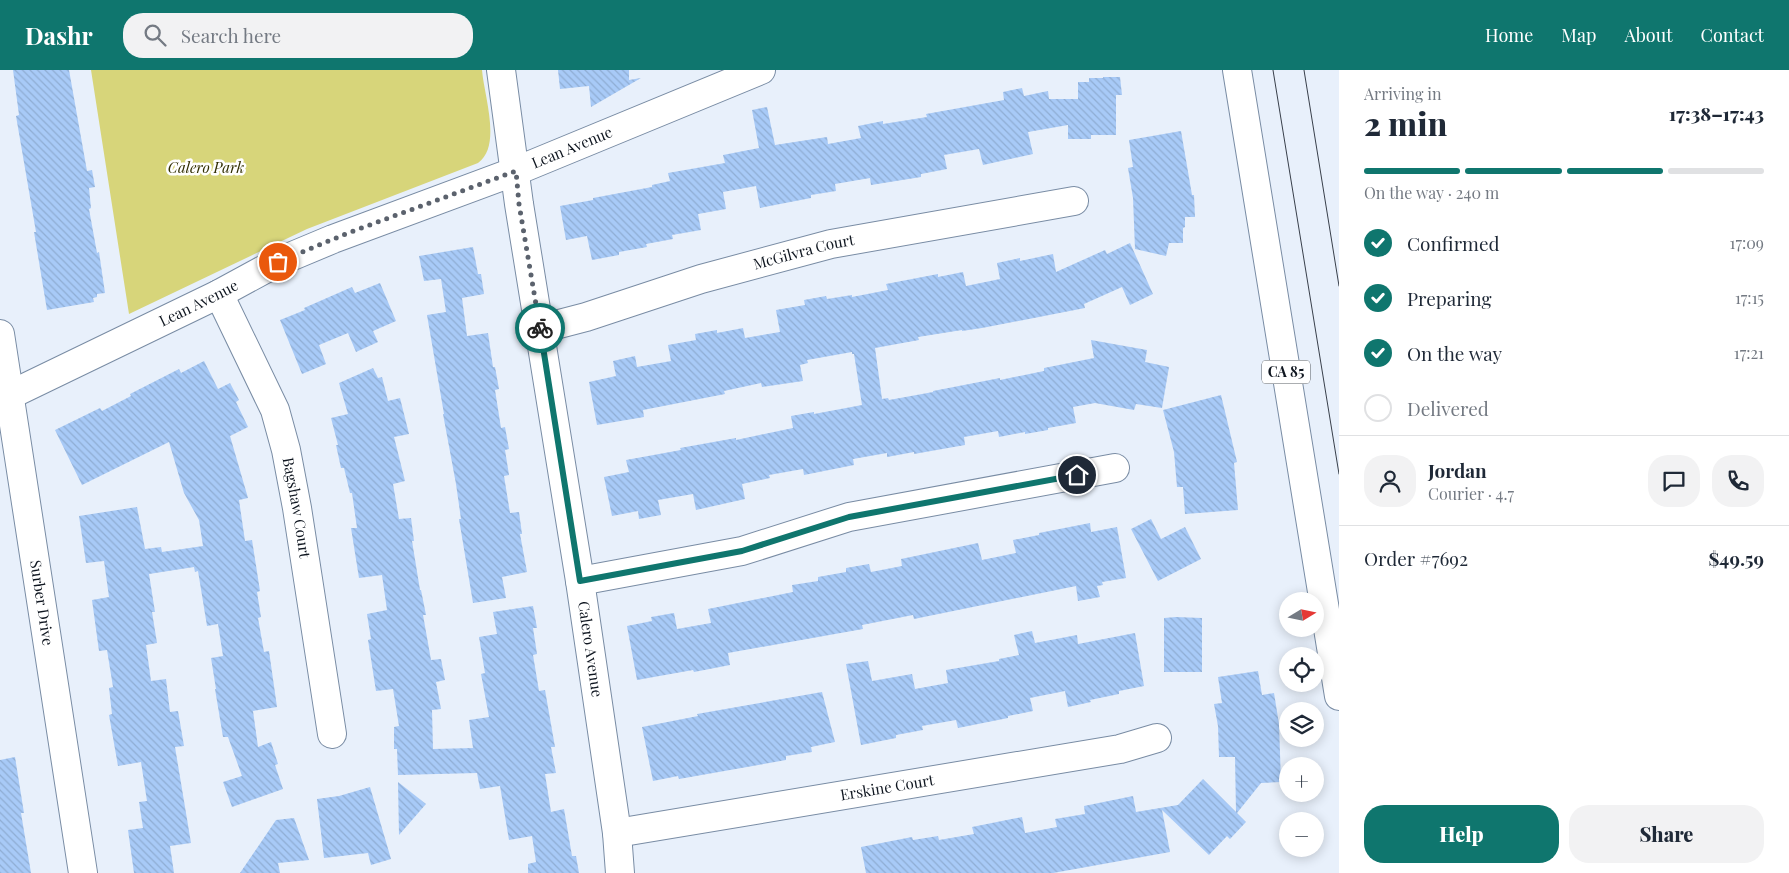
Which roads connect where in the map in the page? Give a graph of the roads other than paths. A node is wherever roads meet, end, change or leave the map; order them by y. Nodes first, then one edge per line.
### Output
1 (501, 70) edge
2 (761, 70) edge
3 (1237, 70) edge
4 (516, 171) junction
5 (1074, 201) dead end
6 (219, 294) junction
7 (540, 329) junction
8 (0, 334) edge
9 (5, 396) edge
10 (1115, 468) dead end
11 (580, 581) junction
12 (1339, 696) edge
13 (332, 734) dead end
14 (1157, 738) dead end
15 (617, 833) junction
16 (83, 873) edge
17 (620, 873) edge

1 - 4 main road, Calero Avenue
2 - 4 main road, Lean Avenue
3 - 12 main road, CA 85
4 - 6 main road, Lean Avenue
4 - 7 main road, Calero Avenue
5 - 7 main road, McGilvra Court
6 - 9 main road, Lean Avenue
6 - 13 main road, Bagshaw Court
7 - 11 main road, Calero Avenue
8 - 9 main road, Surber Drive
9 - 16 main road, Surber Drive
10 - 11 main road
11 - 15 main road, Calero Avenue
14 - 15 main road, Erskine Court
15 - 17 main road, Calero Avenue

